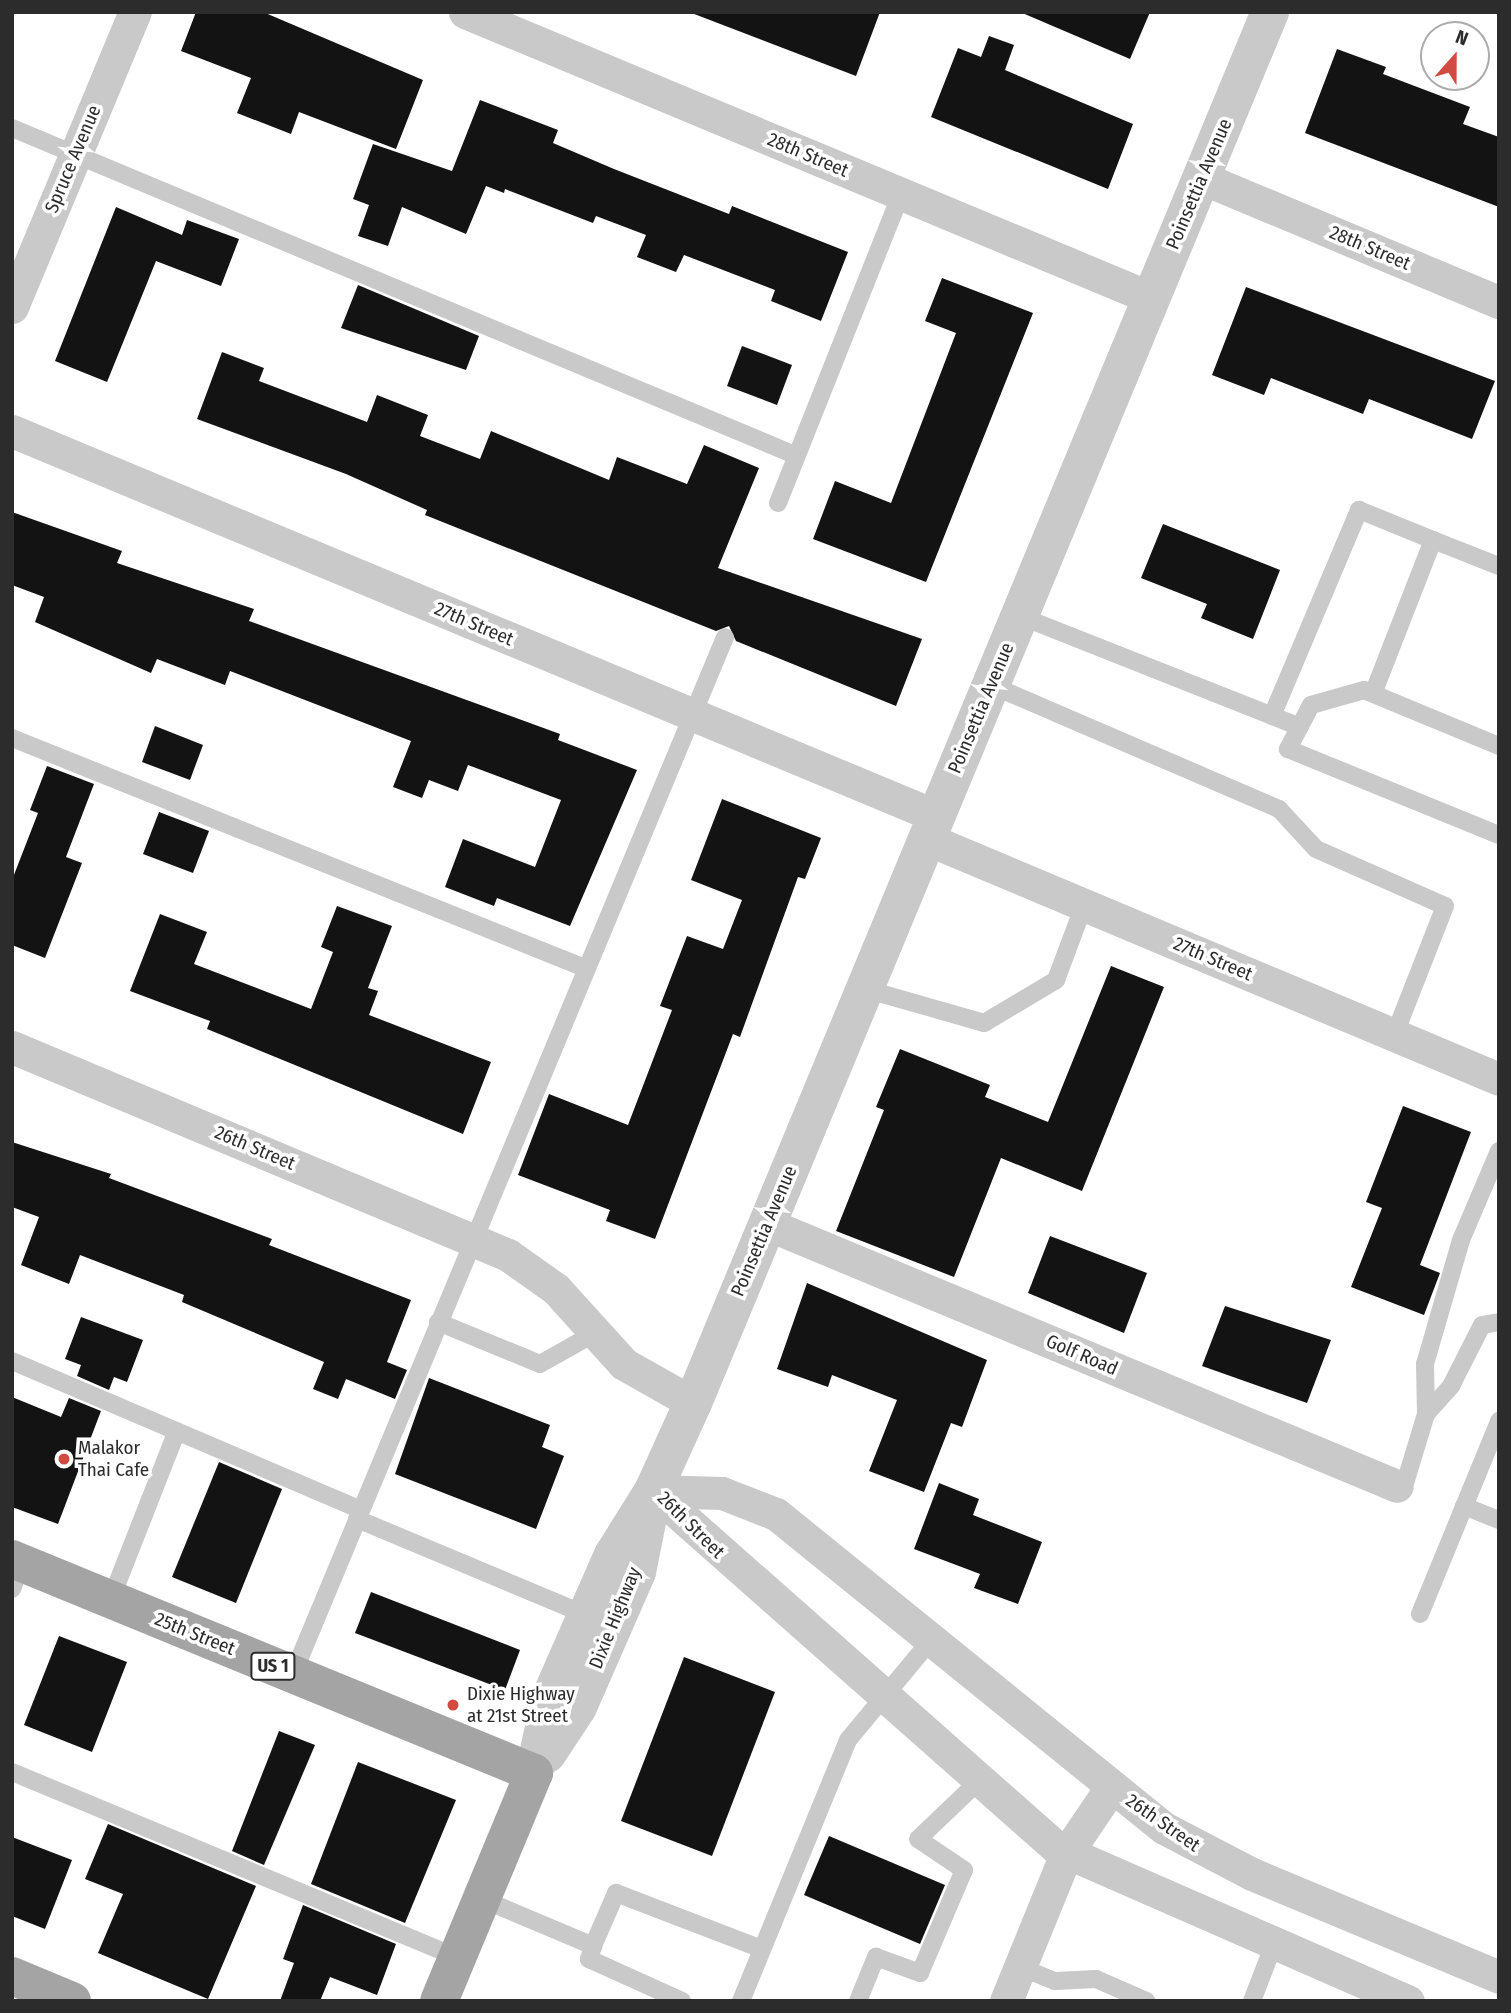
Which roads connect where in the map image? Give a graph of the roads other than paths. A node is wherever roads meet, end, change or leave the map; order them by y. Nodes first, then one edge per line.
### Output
1 (135, 12) edge
2 (465, 12) edge
3 (1270, 12) edge
4 (12, 128) edge
5 (75, 155) junction
6 (1202, 178) junction
7 (901, 194) junction
8 (1151, 298) junction
9 (1499, 302) edge
10 (12, 307) edge
11 (12, 431) edge
12 (795, 455) junction
13 (778, 503) dead end
14 (1433, 540) junction
15 (1499, 566) edge
16 (1020, 616) junction
17 (725, 637) dead end
18 (991, 685) junction
19 (1373, 694) junction
20 (690, 714) junction
21 (1272, 716) junction
22 (1300, 727) junction
23 (12, 738) edge
24 (1499, 746) edge
25 (932, 828) junction
26 (1499, 835) edge
27 (1084, 905) junction
28 (585, 968) junction
29 (864, 989) junction
30 (1394, 1036) junction
31 (12, 1047) edge
32 (1499, 1079) edge
33 (1499, 1151) edge
34 (767, 1224) junction
35 (472, 1239) junction
36 (1499, 1321) edge
37 (438, 1322) junction
38 (595, 1333) junction
39 (12, 1360) edge
40 (693, 1403) junction
41 (1426, 1414) junction
42 (1499, 1421) edge
43 (177, 1430) junction
44 (1397, 1486) joint
45 (653, 1490) junction
46 (1464, 1506) junction
47 (359, 1514) junction
48 (1499, 1520) edge
49 (16, 1570) edge
50 (111, 1599) junction
51 (1420, 1614) dead end
52 (586, 1615) junction
53 (931, 1640) junction
54 (293, 1674) junction
55 (884, 1698) junction
56 (12, 1772) edge
57 (534, 1773) junction
58 (979, 1781) junction
59 (1112, 1786) junction
60 (1066, 1854) junction
61 (482, 1899) junction
62 (1274, 1944) junction
63 (593, 1946) junction
64 (762, 1949) junction
65 (457, 1957) junction
66 (1020, 1967) junction
67 (12, 1976) edge
68 (1499, 1977) edge
69 (72, 2001) edge
70 (439, 2001) edge
71 (682, 2001) edge
72 (741, 2001) edge
73 (858, 2001) edge
74 (1006, 2001) edge
75 (1146, 2001) edge
76 (1252, 2001) edge
77 (1408, 2001) edge

1 - 5 street, Spruce Avenue
2 - 7 street, 28th Street
3 - 6 street, Poinsettia Avenue
4 - 5 lane
5 - 10 street, Spruce Avenue
5 - 12 lane
6 - 8 street, Poinsettia Avenue
6 - 9 street, 28th Street
7 - 8 street, 28th Street
7 - 12 lane
8 - 16 street, Poinsettia Avenue
11 - 20 street, 27th Street
12 - 13 lane
14 - 15 lane
14 - 19 lane
14 - 21 lane
16 - 18 street, Poinsettia Avenue
16 - 21 lane
17 - 20 lane
18 - 25 street, Poinsettia Avenue
18 - 30 lane
19 - 22 lane
19 - 24 lane
20 - 25 street, 27th Street
20 - 28 lane
21 - 22 lane
22 - 26 lane
23 - 28 lane
25 - 27 street, 27th Street
25 - 29 street, Poinsettia Avenue
27 - 29 lane
27 - 30 street, 27th Street
28 - 35 lane
29 - 34 street, Poinsettia Avenue
30 - 32 street, 27th Street
31 - 35 street, 26th Street
33 - 41 lane
34 - 40 street, Poinsettia Avenue
34 - 44 street, Golf Road
35 - 37 lane
35 - 38 street, 26th Street
36 - 41 lane
37 - 38 lane
37 - 47 lane
38 - 40 street, 26th Street
39 - 43 lane
40 - 45 street, Dixie Highway
41 - 44 lane
42 - 46 lane
43 - 47 lane
43 - 50 lane
45 - 52 street, Dixie Highway
45 - 53 street, 26th Street
45 - 55 street, 26th Street
45 - 57 street, Dixie Highway
46 - 48 lane
46 - 51 lane
47 - 52 lane
47 - 54 lane
49 - 50 main road, 25th Street / US 1
50 - 54 main road, 25th Street / US 1
52 - 57 street, Dixie Highway
53 - 55 lane
53 - 59 street, 26th Street
54 - 57 main road, 25th Street / US 1
55 - 58 street, 26th Street
55 - 64 lane
56 - 65 lane
57 - 61 main road, Dixie Highway
58 - 60 street, 26th Street
58 - 73 lane
59 - 60 street
59 - 68 street, 26th Street
60 - 62 street, 26th Street
60 - 66 street
61 - 63 lane
61 - 65 main road, Dixie Highway
62 - 76 lane
62 - 77 street, 26th Street
63 - 64 lane
63 - 71 lane
64 - 72 lane
65 - 70 main road, Dixie Highway
66 - 74 street
66 - 75 lane
67 - 69 main road

